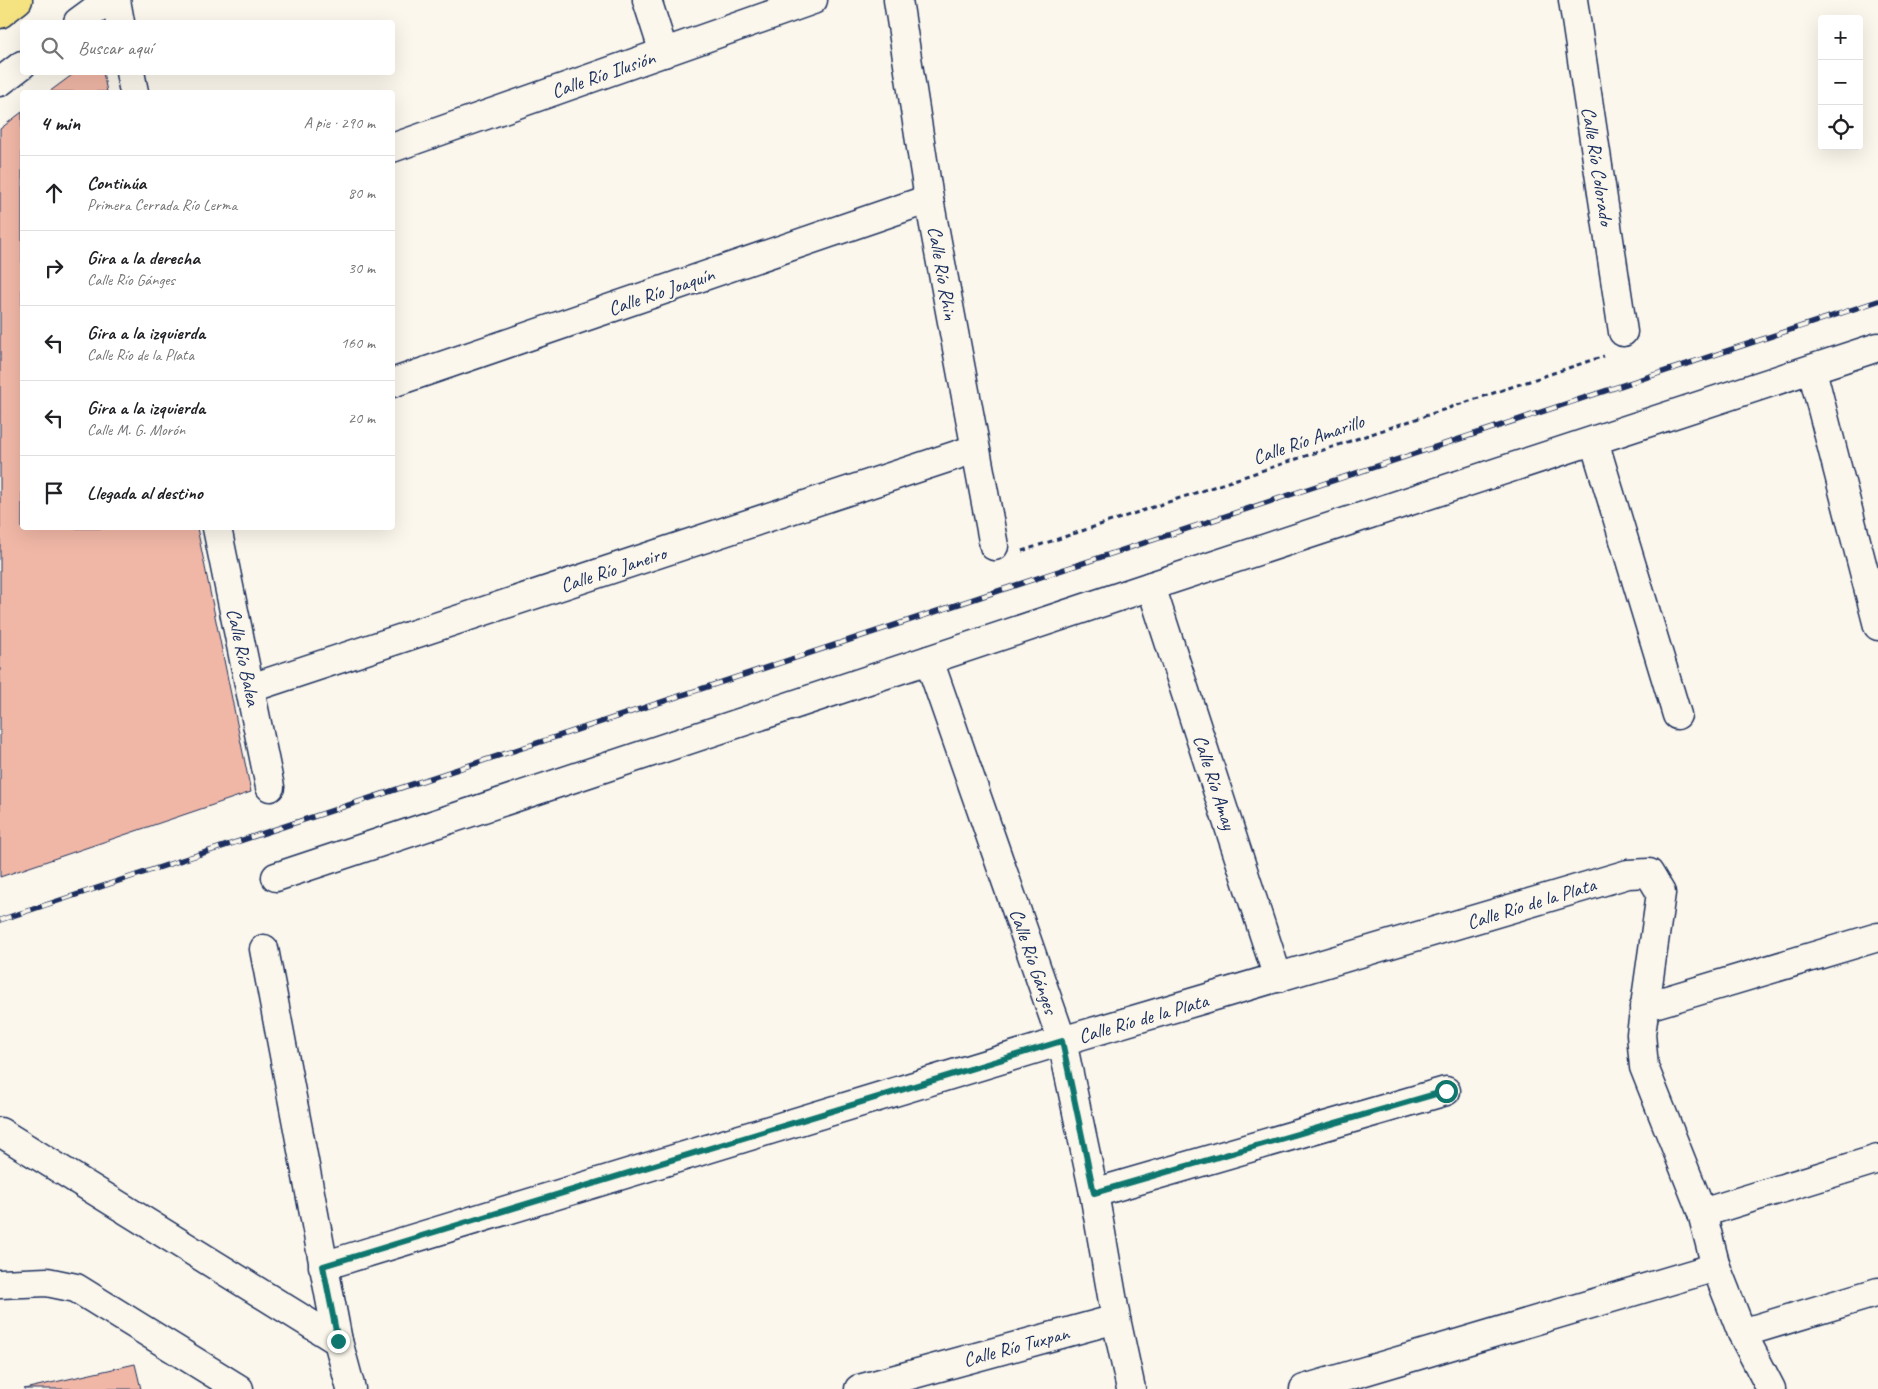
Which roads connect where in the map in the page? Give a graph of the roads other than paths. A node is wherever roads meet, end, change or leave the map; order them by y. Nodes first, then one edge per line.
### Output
1 (18, 0) edge
2 (108, 0) edge
3 (116, 0) edge
4 (647, 0) edge
5 (812, 0) edge
6 (898, 0) edge
7 (1573, 0) edge
8 (0, 14) edge
9 (81, 20) edge
10 (120, 20) edge
11 (664, 52) junction
12 (20, 67) edge
13 (131, 75) edge
14 (0, 82) edge
15 (134, 90) edge
16 (395, 147) edge
17 (929, 199) junction
18 (1624, 332) road end
19 (1878, 347) edge
20 (1812, 370) junction
21 (395, 381) edge
22 (1594, 441) junction
23 (975, 449) junction
24 (217, 530) edge
25 (994, 546) road end
26 (1151, 586) junction
27 (1878, 626) edge
28 (929, 660) junction
29 (251, 688) junction
30 (1677, 715) dead end
31 (270, 787) dead end
32 (276, 877) dead end
33 (1878, 937) edge
34 (264, 949) dead end
35 (1278, 978) junction
36 (1644, 1007) junction
37 (1062, 1041) junction
38 (1446, 1091) dead end
39 (0, 1132) edge
40 (1878, 1160) edge
41 (1094, 1193) junction
42 (1702, 1213) junction
43 (323, 1266) junction
44 (1716, 1267) junction
45 (0, 1284) edge
46 (1878, 1292) edge
47 (1116, 1319) junction
48 (1742, 1333) junction
49 (338, 1341) junction
50 (239, 1389) edge
51 (351, 1389) edge
52 (859, 1389) edge
53 (1131, 1389) edge
54 (1304, 1389) edge
55 (1771, 1389) edge

1 - 8 main road
2 - 9 street
3 - 10 street
4 - 11 street
5 - 11 street, Calle Río Ilusión
6 - 17 street, Calle Río Rhin
7 - 18 street, Calle Río Colorado
11 - 16 street, Calle Río Ilusión
12 - 14 street
13 - 15 street
17 - 21 street, Calle Río Joaquín
17 - 23 street, Calle Río Rhin
19 - 20 street
20 - 22 street
20 - 27 street
22 - 26 street
22 - 30 street
23 - 25 street, Calle Río Rhin
23 - 29 street, Calle Río Janeiro
24 - 29 street, Calle Río Balea
26 - 28 street
26 - 35 street, Calle Río Amay
28 - 32 street
28 - 37 street, Calle Río Gánges
29 - 31 street, Calle Río Balea
33 - 36 street
34 - 43 street
35 - 36 street, Calle Río de la Plata
35 - 37 street, Calle Río de la Plata
36 - 42 street
37 - 41 street, Calle Río Gánges
37 - 43 street, Calle Río de la Plata
38 - 41 street
39 - 49 street
40 - 42 street
41 - 47 street, Calle Río Gánges
42 - 44 street
43 - 49 street
44 - 48 street
44 - 54 street
45 - 50 street
46 - 48 street
47 - 52 street, Calle Río Tuxpan
47 - 53 street, Calle Río Gánges
48 - 55 street
49 - 51 street

